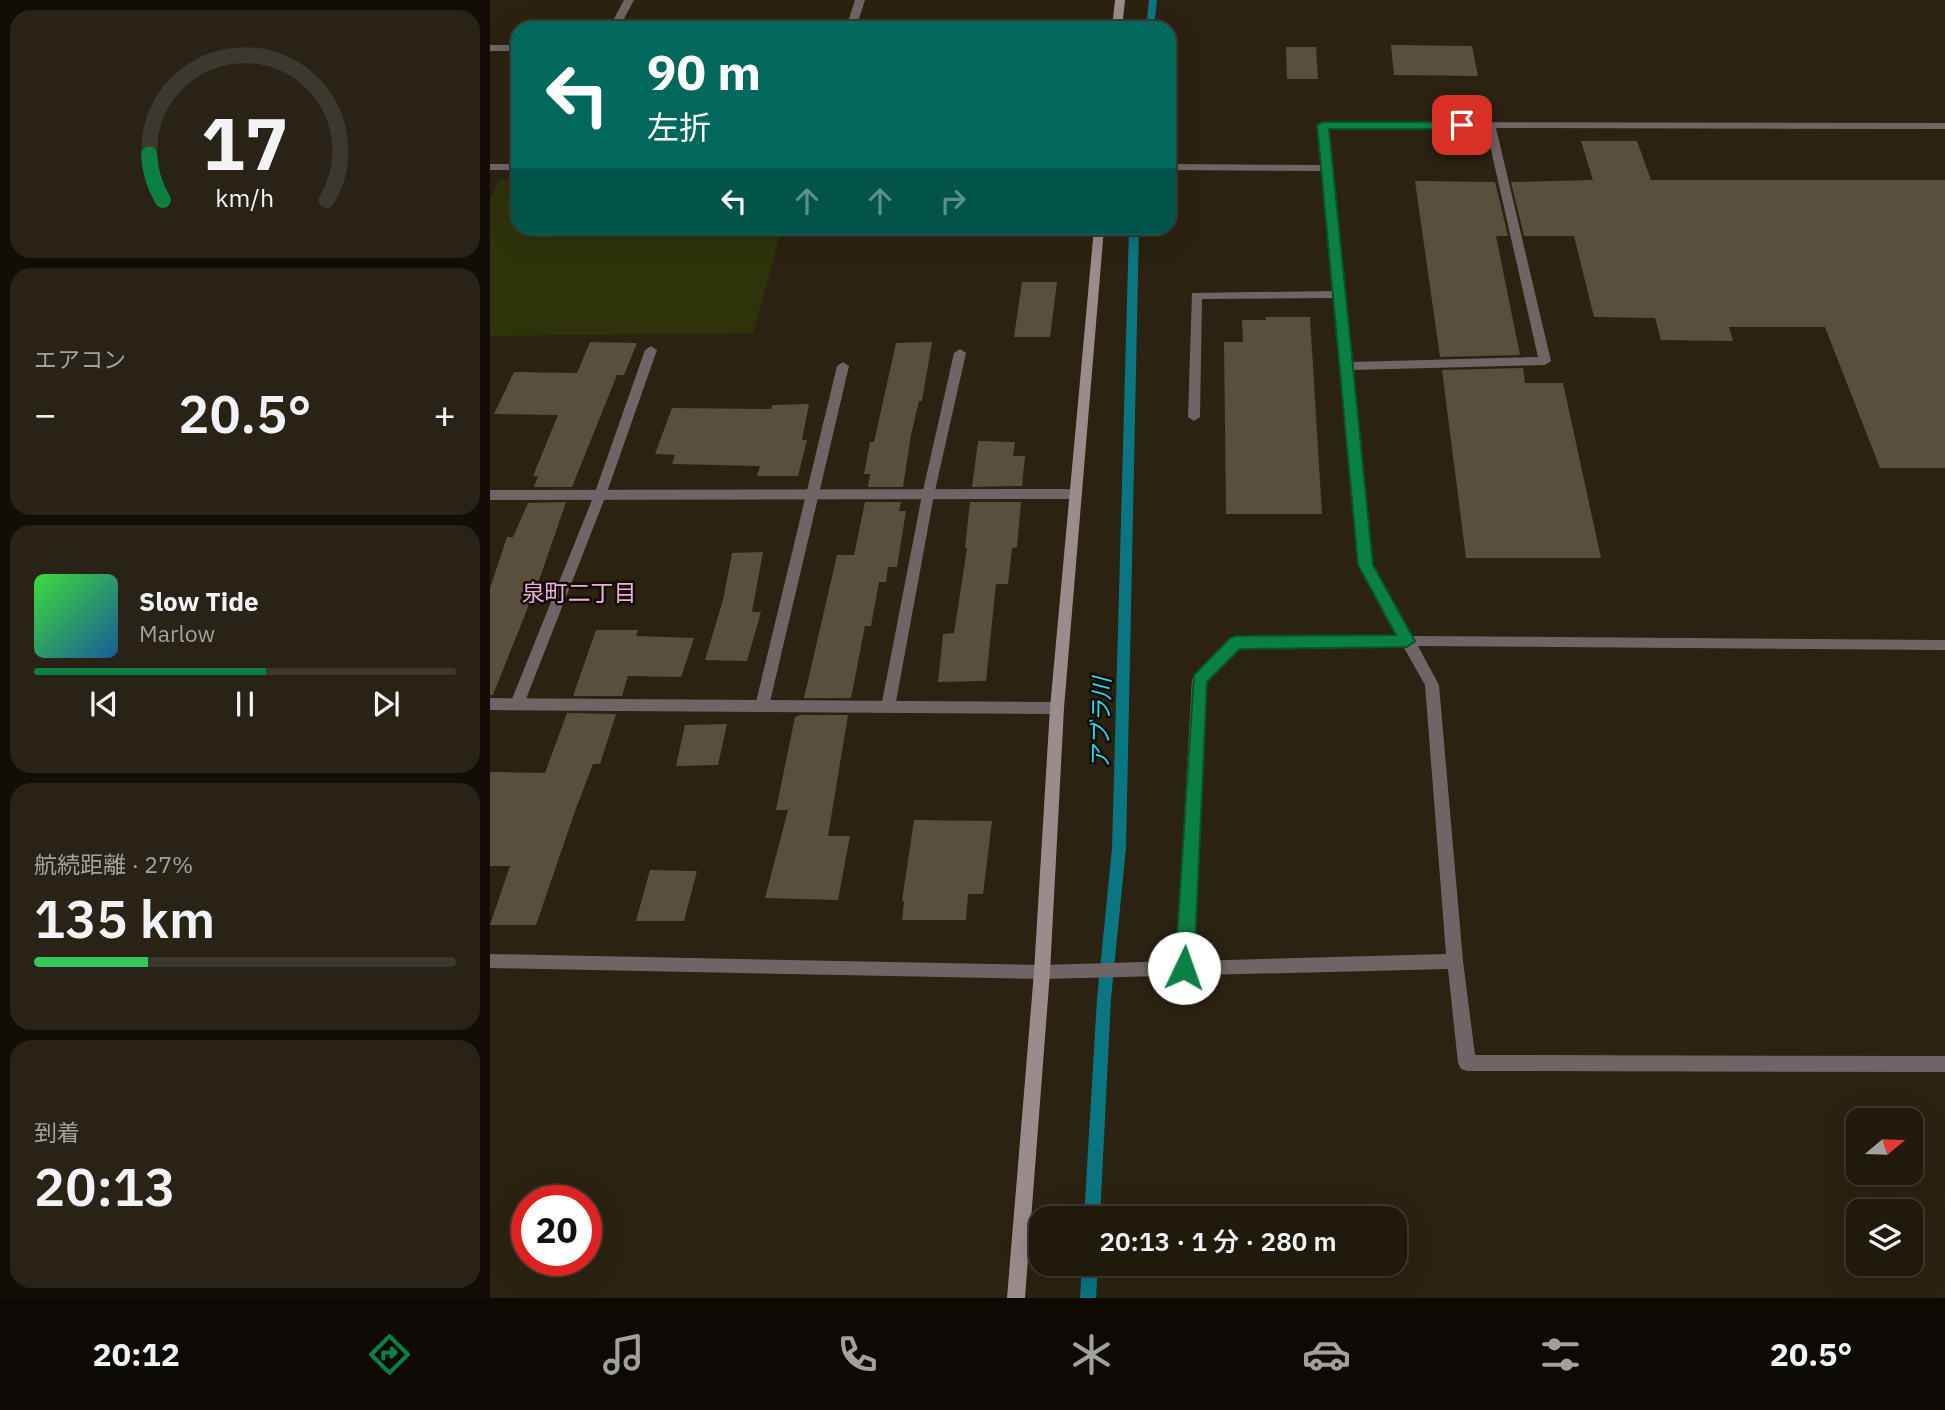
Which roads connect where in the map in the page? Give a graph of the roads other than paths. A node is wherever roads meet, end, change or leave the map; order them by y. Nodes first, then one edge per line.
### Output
1 (629, 0) edge
2 (860, 0) edge
3 (1119, 0) edge
4 (618, 21) edge
5 (853, 21) edge
6 (1118, 21) edge
7 (490, 48) edge
8 (511, 48) edge
9 (1490, 125) junction
10 (1945, 126) edge
11 (490, 167) edge
12 (511, 167) edge
13 (1176, 167) edge
14 (1326, 168) junction
15 (1098, 235) edge
16 (1339, 294) junction
17 (651, 350) dead end
18 (960, 353) dead end
19 (843, 366) dead end
20 (1346, 366) junction
21 (1194, 417) dead end
22 (1076, 494) junction
23 (490, 495) edge
24 (600, 495) junction
25 (814, 495) junction
26 (928, 495) junction
27 (1407, 641) junction
28 (1945, 645) edge
29 (490, 704) edge
30 (517, 704) junction
31 (762, 706) junction
32 (888, 707) junction
33 (1057, 708) junction
34 (490, 961) edge
35 (1455, 961) junction
36 (1184, 968) junction
37 (1042, 972) junction
38 (1945, 1064) edge
39 (1016, 1298) edge

1 - 4 street
2 - 5 street
3 - 6 street
7 - 8 street
9 - 10 street
9 - 14 street
9 - 20 street
11 - 12 street
13 - 14 street
14 - 16 street
15 - 22 street
16 - 20 street
16 - 21 street
17 - 24 street
18 - 26 street
19 - 25 street
20 - 27 street
22 - 26 street
22 - 33 street
23 - 24 street
24 - 25 street
24 - 30 street
25 - 26 street
25 - 31 street
26 - 32 street
27 - 28 street
27 - 35 street
27 - 36 street
29 - 30 street
30 - 31 street
31 - 32 street
32 - 33 street
33 - 37 street
34 - 37 street
35 - 36 street
35 - 38 street
36 - 37 street
37 - 39 street

